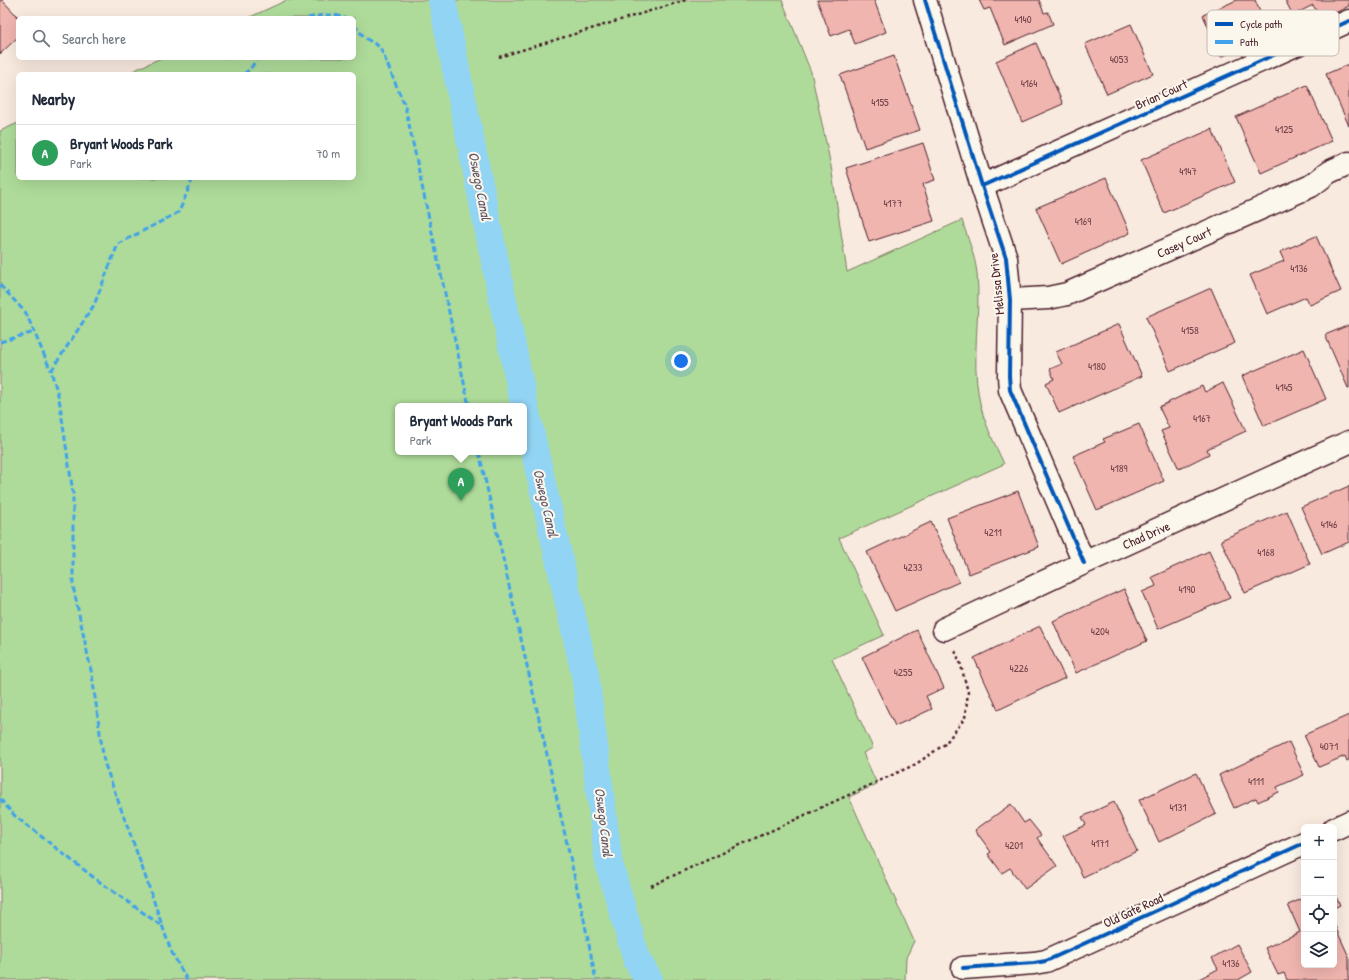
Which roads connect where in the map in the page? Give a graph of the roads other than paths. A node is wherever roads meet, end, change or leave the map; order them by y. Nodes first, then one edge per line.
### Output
1 (925, 0) edge
2 (1349, 21) edge
3 (1339, 25) edge
4 (1271, 56) edge
5 (1349, 163) edge
6 (982, 186) junction
7 (1010, 300) junction
8 (1349, 442) edge
9 (1084, 563) junction
10 (944, 629) road end
11 (1349, 822) edge
12 (1337, 828) edge
13 (1301, 844) edge
14 (963, 968) dead end

1 - 6 street, Melissa Drive
2 - 3 street, Brian Court
4 - 6 street, Brian Court
5 - 7 street, Casey Court
6 - 7 street, Melissa Drive
7 - 9 street, Melissa Drive
8 - 9 street, Chad Drive
9 - 10 street, Chad Drive
11 - 12 street
13 - 14 street, Old Gate Road

